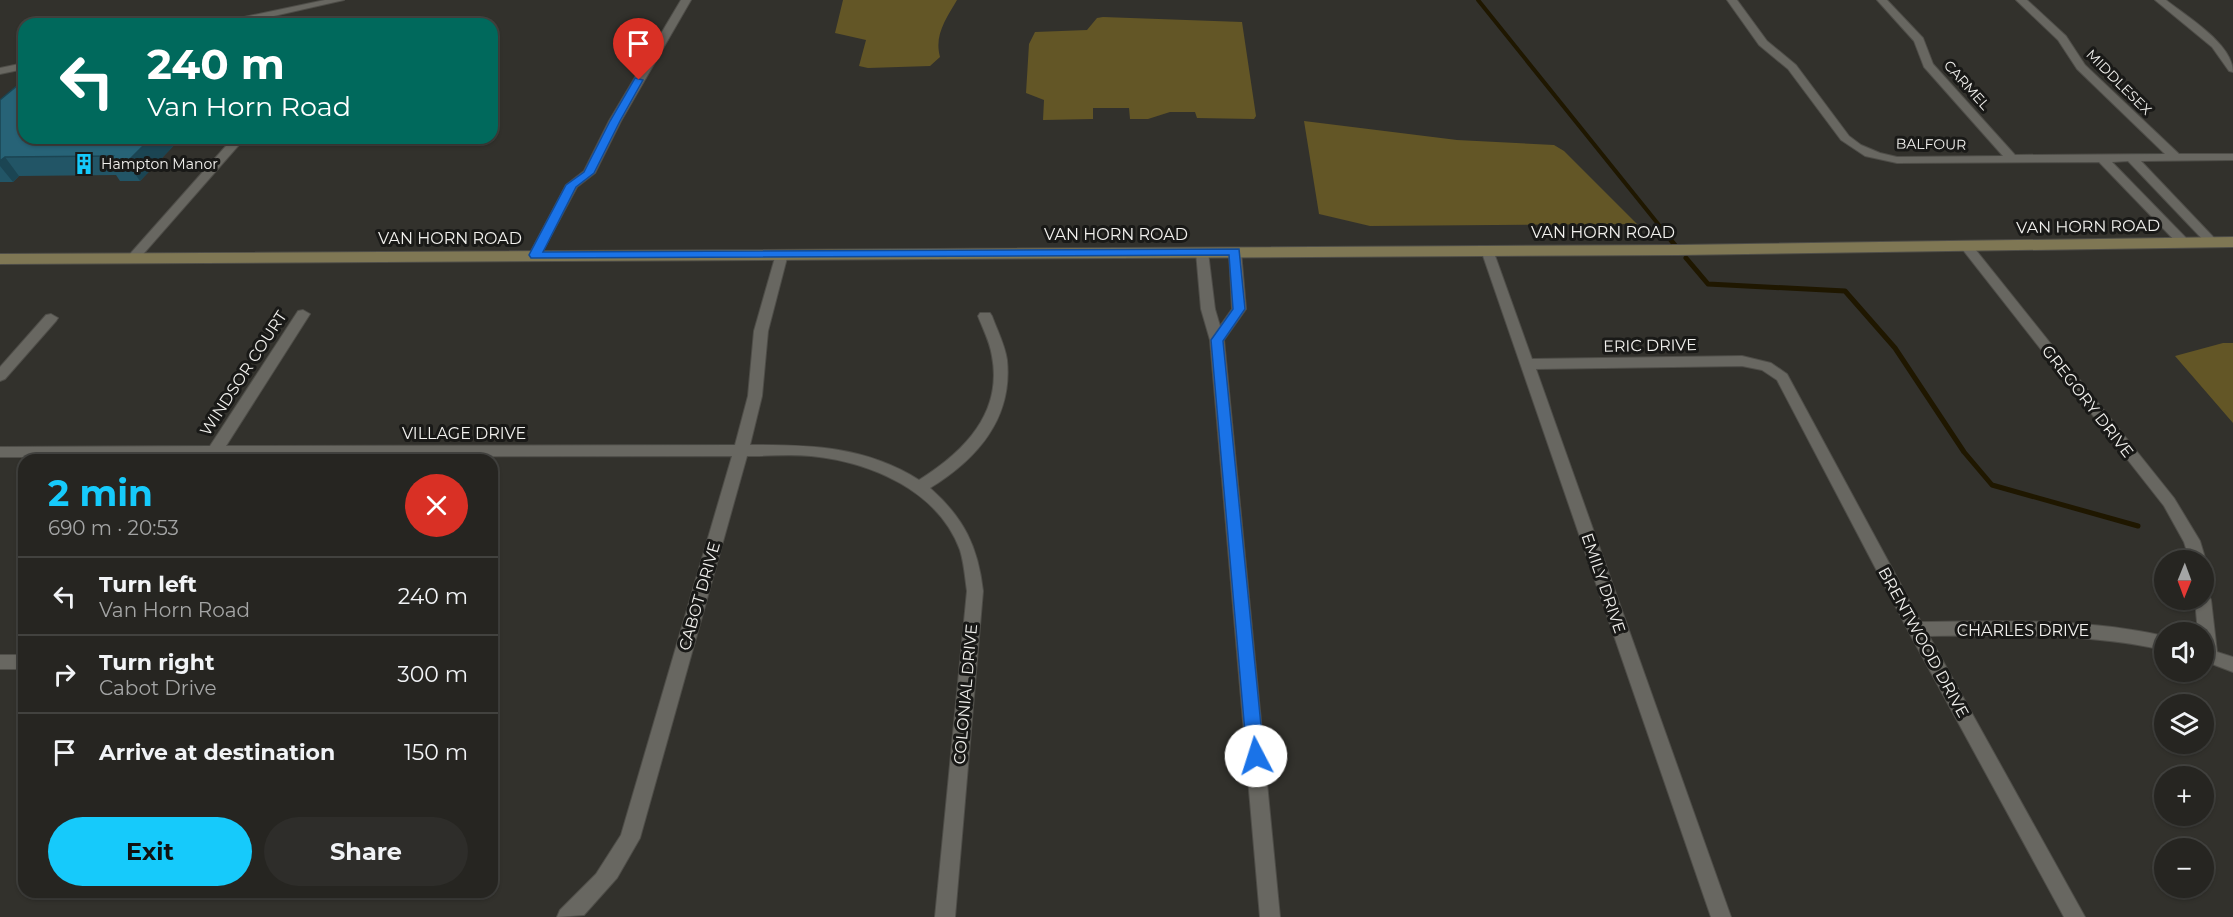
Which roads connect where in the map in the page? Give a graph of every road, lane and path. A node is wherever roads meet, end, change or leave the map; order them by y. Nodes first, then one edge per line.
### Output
1 (339, 0) edge
2 (686, 0) edge
3 (1732, 0) edge
4 (1882, 0) edge
5 (2021, 0) edge
6 (2160, 0) edge
7 (262, 18) edge
8 (18, 67) edge
9 (2233, 69) edge
10 (0, 71) edge
11 (234, 144) edge
12 (2100, 157) junction
13 (2130, 157) junction
14 (2175, 157) junction
15 (2233, 157) edge
16 (2012, 159) junction
17 (2212, 242) junction
18 (2233, 242) edge
19 (2184, 243) junction
20 (1967, 247) junction
21 (1487, 250) junction
22 (1202, 252) junction
23 (1235, 252) junction
24 (782, 254) junction
25 (535, 255) junction
26 (134, 257) junction
27 (0, 259) edge
28 (303, 314) dead end
29 (985, 316) dead end
30 (51, 318) dead end
31 (1217, 340) junction
32 (1527, 364) junction
33 (1772, 369) joint
34 (0, 376) edge
35 (740, 450) junction
36 (0, 452) edge
37 (214, 452) junction
38 (351, 454) edge
39 (498, 456) edge
40 (920, 487) junction
41 (2195, 550) edge
42 (1916, 629) junction
43 (2154, 641) edge
44 (2214, 657) edge
45 (0, 662) edge
46 (18, 662) edge
47 (2233, 665) edge
48 (567, 917) edge
49 (945, 917) edge
50 (1270, 917) edge
51 (1721, 917) edge
52 (2074, 917) edge

1 - 7 street
2 - 25 street
3 - 16 street, BALFOUR
4 - 16 street, CARMEL
5 - 14 street, MIDDLESEX
6 - 9 street
8 - 10 street
11 - 26 street
12 - 13 street, BALFOUR
12 - 16 street, BALFOUR
12 - 19 street
13 - 14 street, BALFOUR
13 - 17 street
14 - 15 street, BALFOUR
17 - 18 main road, VAN HORN ROAD
17 - 19 main road, VAN HORN ROAD
19 - 20 main road, VAN HORN ROAD
20 - 21 main road, VAN HORN ROAD
20 - 41 street, GREGORY DRIVE
21 - 23 main road, VAN HORN ROAD
21 - 32 street, EMILY DRIVE
22 - 23 main road, VAN HORN ROAD
22 - 24 main road, VAN HORN ROAD
22 - 31 street
23 - 31 street
24 - 25 main road, VAN HORN ROAD
24 - 35 street, CABOT DRIVE
25 - 26 main road, VAN HORN ROAD
26 - 27 main road, VAN HORN ROAD
28 - 37 street, WINDSOR COURT
29 - 40 street
30 - 34 street
31 - 50 street
32 - 33 street, ERIC DRIVE
32 - 51 street, EMILY DRIVE
33 - 42 street, BRENTWOOD DRIVE
35 - 39 street, VILLAGE DRIVE
35 - 40 street, VILLAGE DRIVE
35 - 48 street, CABOT DRIVE
36 - 37 street, VILLAGE DRIVE
37 - 38 street, VILLAGE DRIVE
40 - 49 street, COLONIAL DRIVE
42 - 43 street, CHARLES DRIVE
42 - 52 street, BRENTWOOD DRIVE
44 - 47 street
45 - 46 street

